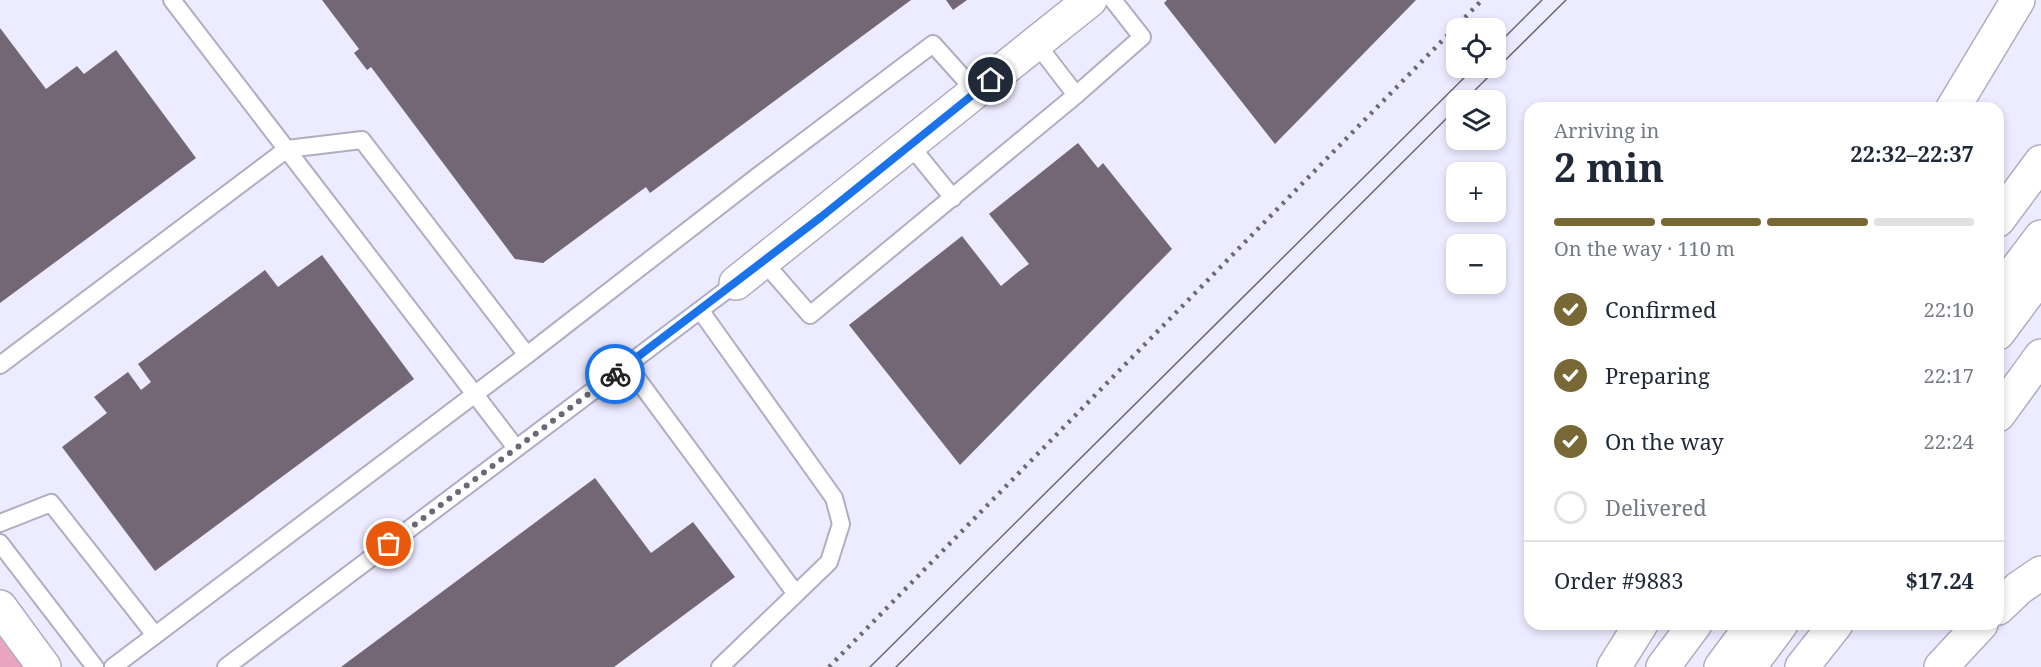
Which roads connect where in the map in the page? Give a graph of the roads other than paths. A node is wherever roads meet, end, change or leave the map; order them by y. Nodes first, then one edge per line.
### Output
1 (1090, 0) edge
2 (1113, 0) edge
3 (2018, 0) edge
4 (175, 1) edge
5 (1036, 43) junction
6 (976, 92) junction
7 (1076, 95) junction
8 (1957, 102) edge
9 (910, 145) junction
10 (286, 149) junction
11 (2041, 162) edge
12 (952, 198) junction
13 (2004, 212) edge
14 (2041, 237) edge
15 (763, 261) junction
16 (2041, 275) edge
17 (736, 283) joint
18 (2004, 286) edge
19 (700, 310) junction
20 (2004, 325) edge
21 (527, 355) junction
22 (2041, 356) edge
23 (0, 365) edge
24 (627, 365) junction
25 (475, 394) junction
26 (2004, 407) edge
27 (516, 448) junction
28 (0, 523) edge
29 (0, 543) edge
30 (2041, 573) edge
31 (796, 594) junction
32 (2004, 602) edge
33 (0, 608) edge
34 (1637, 630) edge
35 (1691, 630) edge
36 (1749, 630) edge
37 (1777, 630) edge
38 (1831, 630) edge
39 (1975, 630) edge
40 (155, 635) junction
41 (44, 667) edge
42 (95, 667) edge
43 (113, 667) edge
44 (225, 667) edge
45 (720, 667) edge
46 (1614, 667) edge
47 (1663, 667) edge
48 (1721, 667) edge
49 (1749, 667) edge
50 (1802, 667) edge
51 (1941, 667) edge

1 - 5 main road
2 - 7 lane
3 - 8 main road
4 - 10 lane
5 - 6 main road
5 - 7 lane
6 - 9 main road
6 - 21 lane
7 - 12 lane
9 - 12 lane
9 - 15 main road
10 - 21 lane
10 - 23 lane
10 - 25 lane
11 - 13 main road
12 - 15 lane
14 - 18 main road
15 - 17 main road
16 - 20 main road
17 - 19 lane
19 - 24 lane
19 - 31 lane
21 - 25 lane
22 - 26 main road
24 - 27 lane
24 - 31 lane
25 - 27 lane
25 - 40 lane
27 - 44 lane
28 - 40 lane
29 - 42 lane
30 - 32 main road
31 - 45 lane
33 - 41 main road
34 - 46 main road
35 - 47 main road
36 - 48 main road
37 - 49 main road
38 - 50 main road
39 - 51 main road
40 - 43 lane

